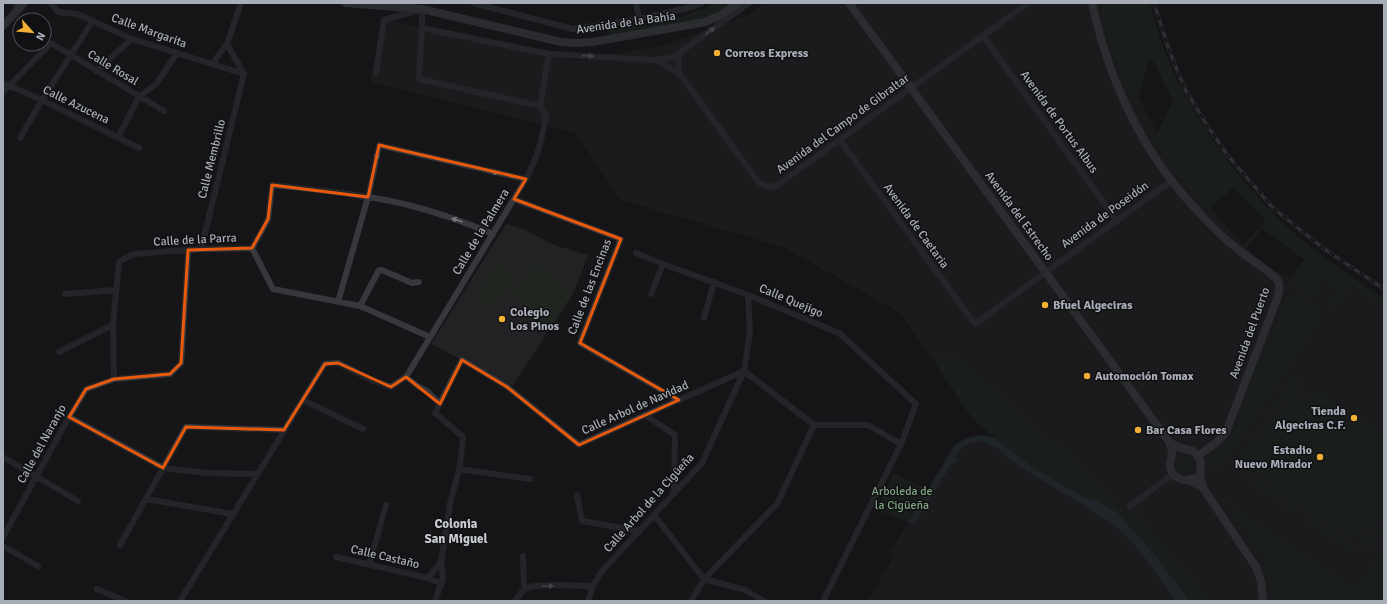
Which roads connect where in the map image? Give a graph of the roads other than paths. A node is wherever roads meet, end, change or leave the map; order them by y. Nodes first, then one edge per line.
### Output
1 (24, 3) edge
2 (51, 3) edge
3 (241, 3) edge
4 (346, 3) edge
5 (473, 3) edge
6 (636, 3) edge
7 (702, 3) edge
8 (739, 3) edge
9 (749, 3) edge
10 (849, 3) edge
11 (1028, 3) edge
12 (1092, 3) edge
13 (16, 6) edge
14 (422, 10) junction
15 (639, 19) junction
16 (92, 22) junction
17 (3, 26) edge
18 (422, 28) junction
19 (983, 36) junction
20 (132, 39) junction
21 (227, 44) junction
22 (681, 52) junction
23 (177, 54) junction
24 (549, 54) junction
25 (71, 55) junction
26 (656, 60) junction
27 (212, 64) junction
28 (96, 71) junction
29 (376, 72) dead end
30 (679, 73) junction
31 (244, 74) junction
32 (6, 85) edge
33 (911, 88) junction
34 (3, 92) edge
35 (139, 97) junction
36 (42, 100) junction
37 (540, 106) junction
38 (164, 111) dead end
39 (118, 137) junction
40 (20, 138) dead end
41 (840, 140) junction
42 (140, 148) dead end
43 (526, 179) junction
44 (1171, 181) junction
45 (368, 197) junction
46 (514, 199) junction
47 (1117, 221) junction
48 (493, 234) junction
49 (252, 248) junction
50 (201, 249) junction
51 (188, 250) junction
52 (636, 253) dead end
53 (663, 264) junction
54 (1045, 273) junction
55 (420, 282) dead end
56 (714, 282) junction
57 (116, 290) junction
58 (65, 294) dead end
59 (651, 294) dead end
60 (748, 295) junction
61 (338, 302) junction
62 (360, 306) junction
63 (704, 318) dead end
64 (975, 324) joint
65 (113, 325) junction
66 (430, 336) junction
67 (59, 352) dead end
68 (744, 371) junction
69 (406, 377) junction
70 (114, 379) junction
71 (303, 400) junction
72 (679, 400) junction
73 (440, 404) junction
74 (645, 416) junction
75 (69, 417) junction
76 (814, 425) junction
77 (363, 429) dead end
78 (284, 430) junction
79 (1170, 443) junction
80 (901, 444) junction
81 (1186, 450) junction
82 (1198, 456) junction
83 (3, 457) edge
84 (1171, 460) junction
85 (163, 468) junction
86 (459, 468) junction
87 (1200, 470) junction
88 (258, 474) junction
89 (1173, 474) junction
90 (37, 476) junction
91 (530, 479) dead end
92 (1190, 480) junction
93 (1203, 488) junction
94 (674, 494) junction
95 (577, 495) dead end
96 (146, 499) junction
97 (78, 501) dead end
98 (386, 505) dead end
99 (1130, 506) dead end
100 (233, 514) junction
101 (654, 515) junction
102 (640, 532) junction
103 (3, 537) edge
104 (120, 545) dead end
105 (3, 546) edge
106 (523, 556) dead end
107 (336, 557) dead end
108 (441, 562) junction
109 (369, 565) junction
110 (38, 566) dead end
111 (428, 578) junction
112 (704, 579) junction
113 (442, 584) junction
114 (593, 586) junction
115 (525, 588) junction
116 (96, 589) dead end
117 (125, 601) edge
118 (180, 601) edge
119 (435, 601) edge
120 (515, 601) edge
121 (588, 601) edge
122 (691, 601) edge
123 (764, 601) edge
124 (823, 601) edge
125 (1263, 601) edge

1 - 13 street
2 - 16 street, Calle Margarita
3 - 21 street
4 - 14 street, Avenida de la Bahía
5 - 15 street
6 - 15 street
7 - 15 street
8 - 14 street, Avenida de la Bahía
22 -> 9 street
10 - 33 street, Avenida del Estrecho
11 - 19 street, Avenida del Campo de Gibraltar
12 - 44 street, Avenida del Puerto
13 - 17 street
14 - 18 street
14 - 29 street
16 - 20 street, Calle Margarita
16 - 25 street
18 - 24 street
18 - 37 street
19 - 33 street, Avenida del Campo de Gibraltar
19 - 47 street, Avenida de Portus Albus
20 - 23 street, Calle Margarita
20 - 28 street
21 - 27 street
21 - 31 street
22 - 26 street
22 - 30 street
23 - 27 street, Calle Margarita
23 - 35 street
24 -> 26 street
24 - 37 street, Calle de la Palmera
25 - 28 street, Calle Rosal
25 - 32 street, Calle Rosal
25 - 36 street
26 - 30 street, Avenida del Campo de Gibraltar
27 - 31 street, Calle Margarita
28 - 35 street, Calle Rosal
30 - 41 street, Avenida del Campo de Gibraltar
31 - 50 street, Calle Membrillo
32 - 34 street
32 - 36 street, Calle Azucena
33 - 41 street, Avenida del Campo de Gibraltar
33 - 54 street, Avenida del Estrecho
35 - 38 street, Calle Rosal
35 - 39 street
36 - 39 street, Calle Azucena
36 - 40 street
37 - 43 street, Calle de la Palmera
39 - 42 street, Calle Azucena
41 - 64 street, Avenida de Caetaria
45 -> 43 street
43 - 46 street, Calle de la Palmera
44 - 47 street, Avenida de Poseidón
44 - 82 street, Avenida del Puerto
48 -> 45 street
45 - 49 street
45 - 61 street
46 - 48 street, Calle de la Palmera
46 - 72 street, Calle de las Encinas
47 - 54 street, Avenida de Poseidón
48 - 66 street, Calle de la Palmera
49 - 50 street, Calle de la Parra
49 - 61 street, Calle de la Parra
50 - 51 street, Calle de la Parra
51 - 57 street, Calle de la Parra
51 - 70 street, Calle del Naranjo
52 - 53 street, Calle Quejigo
53 - 56 street, Calle Quejigo
53 - 59 street
54 - 64 street, Avenida de Poseidón
54 - 79 street, Avenida del Estrecho
55 - 62 street
56 - 60 street, Calle Quejigo
56 - 63 street
57 - 58 street
57 - 65 street, Calle de la Parra
60 - 68 street, Calle Arbol de la Cigüeña
60 - 80 street, Calle Quejigo
61 - 62 street, Calle de la Parra
62 - 66 street, Calle de la Parra
65 - 67 street
65 - 70 street, Calle de la Parra
66 - 69 street, Calle de la Palmera
68 - 72 street, Calle Arbol de Navidad
68 - 76 street
68 - 94 street, Calle Arbol de la Cigüeña
69 - 71 street
69 - 73 street
70 - 75 street, Calle del Naranjo
71 - 77 street
71 - 78 street
72 - 74 street, Calle Arbol de Navidad
73 - 74 street, Calle Arbol de Navidad
73 - 86 street
74 - 94 street
75 - 85 street
75 - 90 street, Calle del Naranjo
76 - 80 street
76 - 112 street
78 - 85 street
78 - 88 street
79 - 81 street
79 - 84 street
80 - 124 street
81 - 82 street
81 - 84 street
82 - 87 street
83 - 90 street
84 - 89 street
85 - 88 street
85 - 96 street
86 - 91 street
86 - 108 street
87 - 92 street
87 - 93 street
88 - 100 street
89 - 92 street
89 - 99 street
90 - 97 street
90 - 103 street, Calle del Naranjo
92 - 93 street
93 - 125 street
94 - 101 street, Calle Arbol de la Cigüeña
95 - 102 street
96 - 100 street
96 - 104 street
98 - 109 street
100 - 118 street
101 - 102 street, Calle Arbol de la Cigüeña
101 - 112 street
102 - 114 street, Calle Arbol de la Cigüeña
105 - 110 street
106 - 115 street
107 - 109 street, Calle Castaño
108 - 111 street
108 - 113 street
109 - 111 street, Calle Castaño
111 - 113 street, Calle Castaño
112 - 122 street
112 - 123 street
113 - 119 street
115 -> 114 street
114 - 121 street, Calle Arbol de la Cigüeña
115 - 120 street
116 - 117 street

